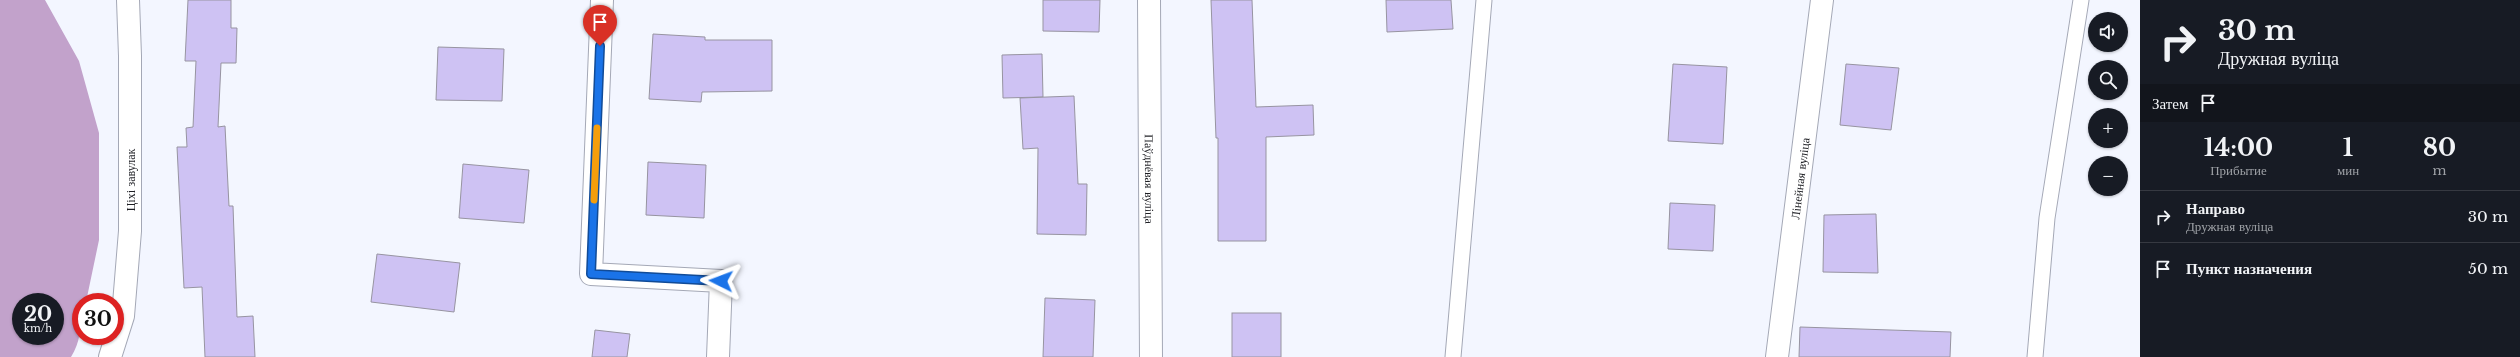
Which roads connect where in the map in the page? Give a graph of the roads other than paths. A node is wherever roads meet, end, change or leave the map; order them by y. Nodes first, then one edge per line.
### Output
1 (128, 0) edge
2 (602, 0) edge
3 (1149, 0) edge
4 (1484, 0) edge
5 (1822, 0) edge
6 (2081, 0) edge
7 (110, 357) edge
8 (718, 357) edge
9 (1151, 357) edge
10 (1453, 357) edge
11 (1777, 357) edge
12 (2035, 357) edge

1 - 7 street, Ціхі завулак
2 - 8 street
3 - 9 street, Паўднёвая вуліца
4 - 10 lane
5 - 11 street, Лінейная вуліца
6 - 12 lane

